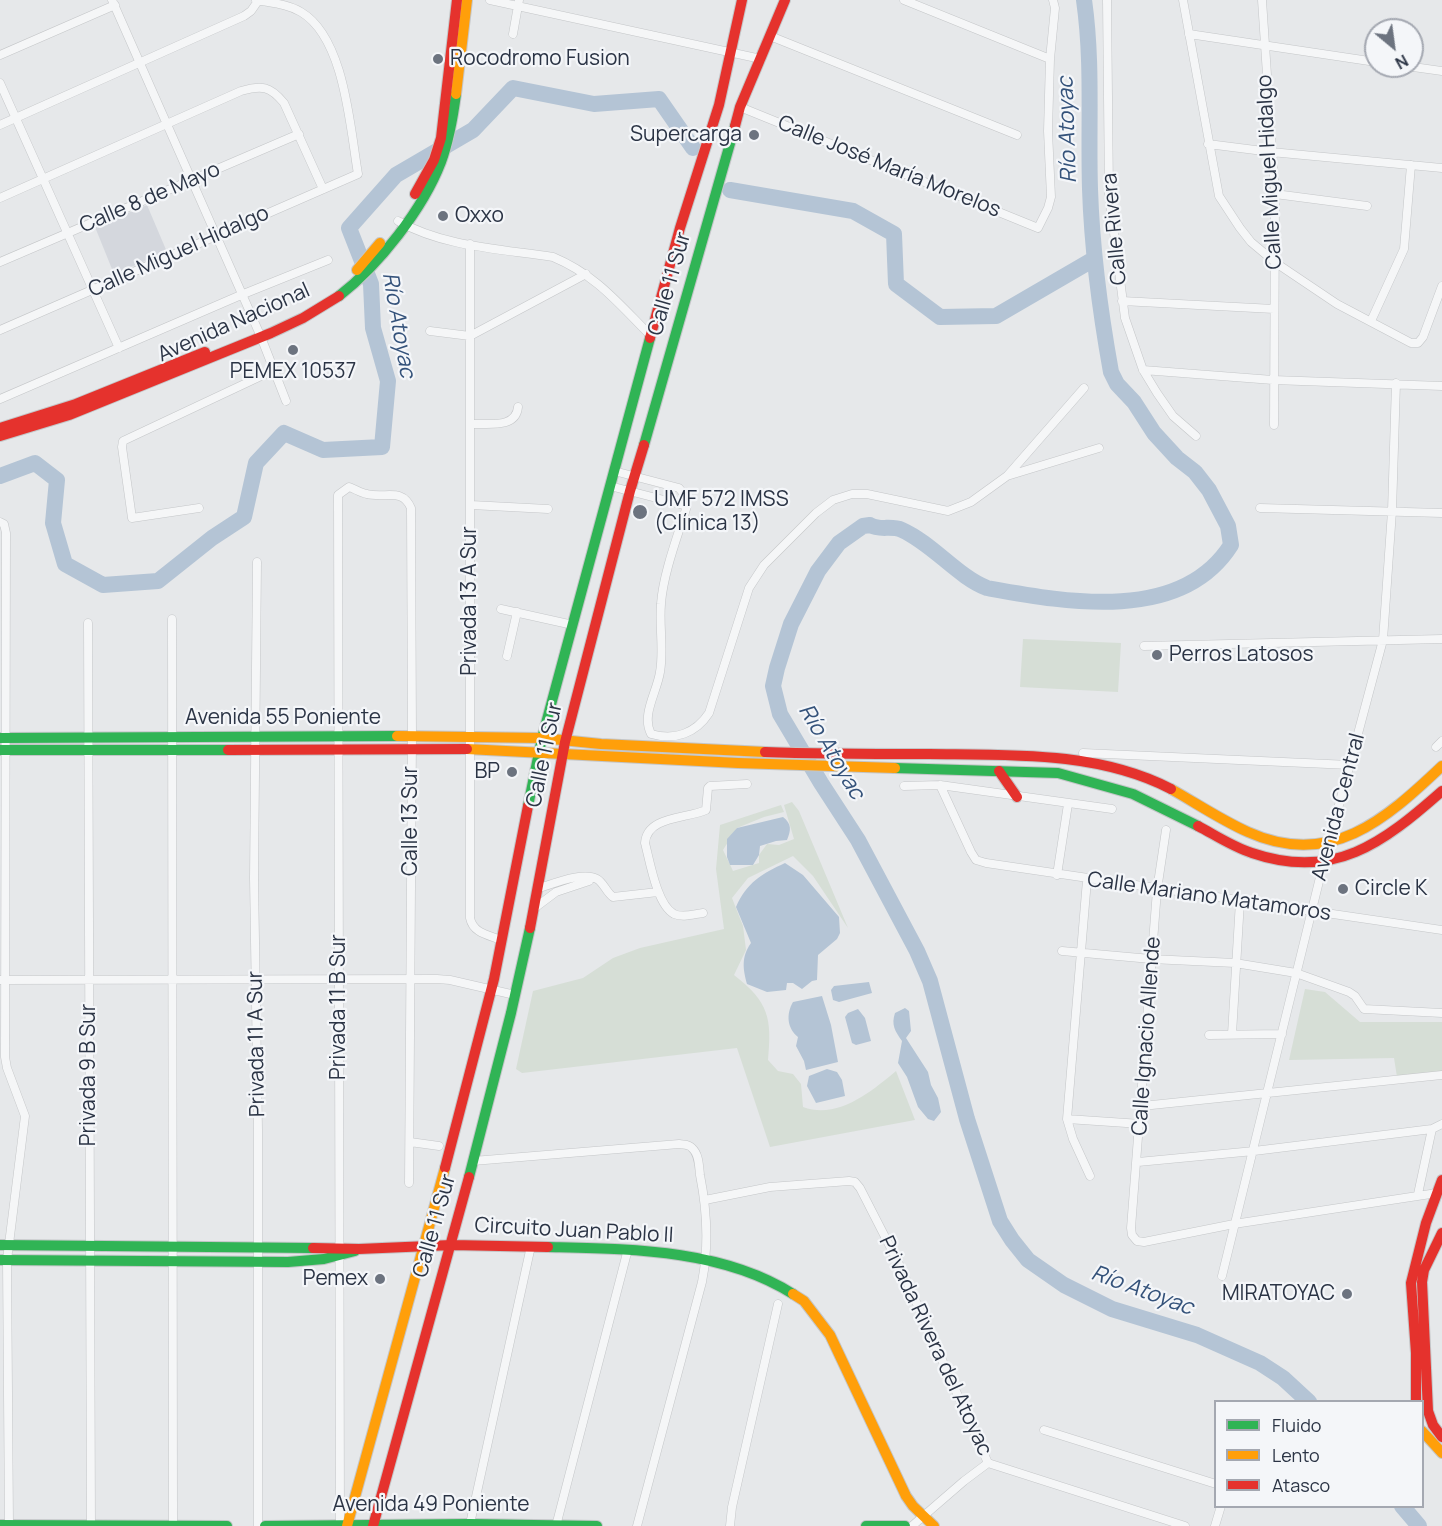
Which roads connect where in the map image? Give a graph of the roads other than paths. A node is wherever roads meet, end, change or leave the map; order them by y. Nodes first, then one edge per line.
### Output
1 (257, 0) edge
2 (457, 0) edge
3 (467, 0) edge
4 (490, 0) edge
5 (742, 0) edge
6 (785, 0) edge
7 (904, 0) edge
8 (1053, 0) edge
9 (1107, 0) edge
10 (1183, 0) edge
11 (1262, 0) edge
12 (114, 2) edge
13 (519, 3) edge
14 (513, 34) dead end
15 (1189, 34) junction
16 (770, 36) junction
17 (1264, 45) junction
18 (732, 51) junction
19 (0, 55) edge
20 (760, 59) junction
21 (1050, 59) junction
22 (1364, 60) edge
23 (140, 62) junction
24 (1424, 68) edge
25 (1442, 71) edge
26 (0, 82) edge
27 (740, 107) junction
28 (16, 118) junction
29 (0, 125) edge
30 (166, 125) junction
31 (299, 134) junction
32 (1017, 135) dead end
33 (445, 138) junction
34 (1208, 144) junction
35 (1271, 152) junction
36 (1411, 165) junction
37 (1442, 168) edge
38 (43, 179) junction
39 (191, 181) junction
40 (323, 189) junction
41 (1275, 194) junction
42 (0, 198) edge
43 (1367, 206) dead end
44 (401, 223) junction
45 (68, 233) junction
46 (215, 236) junction
47 (470, 244) junction
48 (328, 260) dead end
49 (0, 262) edge
50 (1276, 263) junction
51 (586, 274) junction
52 (1442, 286) edge
53 (93, 289) junction
54 (241, 295) junction
55 (1122, 300) junction
56 (1274, 309) junction
57 (1371, 321) junction
58 (0, 330) edge
59 (430, 331) dead end
60 (259, 334) junction
61 (650, 335) junction
62 (470, 336) junction
63 (119, 348) junction
64 (274, 370) junction
65 (1143, 370) junction
66 (1273, 380) junction
67 (1396, 383) junction
68 (1442, 386) edge
69 (1084, 388) dead end
70 (0, 399) edge
71 (286, 401) dead end
72 (518, 407) dead end
73 (471, 424) junction
74 (1274, 424) dead end
75 (0, 428) edge
76 (0, 436) edge
77 (1196, 436) dead end
78 (1099, 448) dead end
79 (614, 471) junction
80 (1007, 476) junction
81 (634, 477) junction
82 (610, 486) junction
83 (630, 491) junction
84 (407, 500) joint
85 (471, 505) junction
86 (687, 506) junction
87 (199, 508) dead end
88 (1260, 508) dead end
89 (548, 509) dead end
90 (1392, 511) junction
91 (1442, 513) edge
92 (0, 522) edge
93 (257, 562) dead end
94 (501, 609) dead end
95 (517, 612) junction
96 (172, 619) dead end
97 (88, 623) dead end
98 (573, 625) junction
99 (1442, 639) edge
100 (1383, 640) junction
101 (1144, 646) dead end
102 (507, 656) dead end
103 (470, 736) junction
104 (412, 737) junction
105 (542, 738) junction
106 (565, 742) junction
107 (172, 743) junction
108 (256, 743) junction
109 (339, 743) junction
110 (3, 744) edge
111 (90, 744) junction
112 (412, 749) junction
113 (470, 749) junction
114 (540, 752) junction
115 (1083, 753) dead end
116 (563, 755) junction
117 (738, 758) junction
118 (1350, 765) junction
119 (1442, 766) edge
120 (999, 771) junction
121 (747, 784) dead end
122 (904, 786) dead end
123 (940, 786) junction
124 (1442, 792) edge
125 (1017, 797) junction
126 (1068, 804) junction
127 (1112, 809) dead end
128 (1166, 830) dead end
129 (1329, 842) junction
130 (1324, 861) junction
131 (1057, 875) junction
132 (597, 879) junction
133 (1087, 879) junction
134 (539, 888) junction
135 (1157, 890) junction
136 (658, 892) junction
137 (1239, 901) junction
138 (535, 908) junction
139 (1312, 912) junction
140 (703, 913) dead end
141 (1442, 930) edge
142 (501, 940) junction
143 (1062, 951) dead end
144 (1081, 952) junction
145 (1151, 959) junction
146 (1235, 963) junction
147 (1296, 973) junction
148 (411, 979) junction
149 (3, 980) edge
150 (89, 980) junction
151 (172, 980) junction
152 (255, 980) junction
153 (338, 980) junction
154 (491, 989) junction
155 (515, 995) junction
156 (1442, 1013) edge
157 (1233, 1034) junction
158 (1282, 1034) junction
159 (1209, 1035) dead end
160 (1442, 1075) edge
161 (1269, 1092) junction
162 (1142, 1106) junction
163 (1067, 1119) junction
164 (1141, 1124) junction
165 (1442, 1124) edge
166 (1432, 1129) junction
167 (410, 1142) junction
168 (439, 1146) dead end
169 (1254, 1151) junction
170 (473, 1161) junction
171 (1138, 1162) junction
172 (1090, 1176) dead end
173 (1442, 1180) edge
174 (409, 1183) dead end
175 (1437, 1193) junction
176 (1418, 1194) junction
177 (705, 1200) junction
178 (1234, 1224) junction
179 (1442, 1233) edge
180 (4, 1244) edge
181 (90, 1245) junction
182 (173, 1245) junction
183 (425, 1245) junction
184 (452, 1245) junction
185 (258, 1246) junction
186 (531, 1246) junction
187 (628, 1249) junction
188 (340, 1253) junction
189 (4, 1260) edge
190 (706, 1260) junction
191 (90, 1261) junction
192 (173, 1261) junction
193 (258, 1262) junction
194 (1221, 1276) dead end
195 (778, 1304) dead end
196 (1416, 1400) edge
197 (1044, 1430) dead end
198 (1424, 1433) edge
199 (1442, 1437) edge
200 (1442, 1453) edge
201 (988, 1463) junction
202 (1214, 1484) edge
203 (340, 1491) junction
204 (356, 1491) junction
205 (1220, 1508) edge
206 (922, 1516) junction
207 (470, 1524) junction
208 (373, 1525) edge
209 (556, 1525) edge
210 (0, 1526) edge
211 (9, 1526) edge
212 (91, 1526) edge
213 (173, 1526) edge
214 (226, 1526) edge
215 (258, 1526) edge
216 (265, 1526) edge
217 (344, 1526) edge
218 (597, 1526) edge
219 (637, 1526) edge
220 (730, 1526) edge
221 (866, 1526) edge
222 (905, 1526) edge
223 (912, 1526) edge
224 (934, 1526) edge
225 (1185, 1526) edge
226 (1215, 1526) edge

1 - 23 street
1 - 40 street, Calle Miguel Hidalgo
2 - 33 main road, Avenida Nacional
3 - 33 main road, Avenida Nacional
4 - 13 street
5 - 18 main road, Calle 11 Sur
6 - 16 main road, Calle 11 Sur
7 - 21 street
8 - 21 street
9 - 55 street, Calle Rivera
10 - 15 street
11 - 17 street, Calle Miguel Hidalgo
12 - 19 street
12 - 23 street
13 - 14 street
13 - 18 street
15 - 17 street
15 - 34 street
16 - 20 main road, Calle 11 Sur
16 - 32 street
17 - 22 street
17 - 35 street, Calle Miguel Hidalgo
18 - 20 street
18 - 61 main road, Calle 11 Sur
20 - 27 main road, Calle 11 Sur
21 - 27 street, Calle José María Morelos
23 - 28 street
23 - 30 street
24 - 25 street
26 - 28 street
27 - 81 main road, Calle 11 Sur
28 - 29 street
28 - 38 street
30 - 31 street
30 - 38 street
30 - 39 street
31 - 39 street, Calle 8 de Mayo
31 - 40 street
33 - 44 main road, Avenida Nacional
34 - 35 street
34 - 50 street
35 - 36 street
35 - 41 street, Calle Miguel Hidalgo
36 - 37 street
36 - 57 street
38 - 42 street
38 - 45 street
39 - 45 street, Calle 8 de Mayo
39 - 46 street
40 - 46 street, Calle Miguel Hidalgo
41 - 43 street
41 - 50 street, Calle Miguel Hidalgo
44 - 47 street
44 - 60 main road, Avenida Nacional
45 - 49 street, Calle 8 de Mayo
45 - 53 street
46 - 53 street, Calle Miguel Hidalgo
46 - 54 street
47 - 51 street
47 - 62 street, Privada 13 A Sur
48 - 54 street
50 - 56 street, Calle Miguel Hidalgo
50 - 57 street
51 - 61 street
51 - 62 street
52 - 57 street
53 - 58 street, Calle Miguel Hidalgo
53 - 63 street
54 - 60 street
54 - 63 street
55 - 56 street
55 - 65 street, Calle Rivera
56 - 66 street, Calle Miguel Hidalgo
59 - 62 street
60 - 64 street
60 - 75 main road, Avenida Nacional
60 - 76 main road, Avenida Nacional
61 - 79 main road, Calle 11 Sur
62 - 73 street, Privada 13 A Sur
63 - 70 street
64 - 71 street
64 - 87 street
65 - 66 street
65 - 77 street, Calle Rivera
66 - 67 street
66 - 74 street, Calle Miguel Hidalgo
67 - 68 street
67 - 90 street, Avenida Central
69 - 80 street
72 - 73 street
73 - 85 street, Privada 13 A Sur
78 - 80 street
79 - 81 street
79 - 82 main road, Calle 11 Sur
80 - 86 street
81 - 83 main road, Calle 11 Sur
81 - 86 street
82 - 83 street
82 - 98 main road, Calle 11 Sur
83 - 86 street
83 - 106 main road, Calle 11 Sur
84 - 104 street, Calle 13 Sur
84 - 109 street, Privada 11 B Sur
85 - 89 street
85 - 103 street, Privada 13 A Sur
88 - 90 street
90 - 91 street
90 - 100 street, Avenida Central
92 - 110 street
93 - 108 street, Privada 11 A Sur
94 - 95 street
95 - 98 street
95 - 102 street
96 - 107 street
97 - 111 street, Privada 9 B Sur
98 - 105 main road, Calle 11 Sur
99 - 100 street
100 - 101 street
100 - 118 street, Avenida Central
103 - 104 main road, Avenida 55 Poniente
103 - 105 main road, Avenida 55 Poniente
103 - 113 street, Privada 13 A Sur
104 - 109 main road, Avenida 55 Poniente
104 - 112 street, Calle 13 Sur
105 - 106 main road, Avenida 55 Poniente
105 - 114 main road, Calle 11 Sur
106 - 116 main road, Calle 11 Sur
106 - 117 main road, Avenida 55 Poniente
107 - 108 main road, Avenida 55 Poniente
107 - 111 main road, Avenida 55 Poniente
107 - 151 street
108 - 109 main road, Avenida 55 Poniente
108 - 152 street, Privada 11 A Sur
109 - 112 main road, Avenida 55 Poniente
109 - 153 street, Privada 11 B Sur
110 - 111 main road, Avenida 55 Poniente
110 - 149 street
111 - 150 street, Privada 9 B Sur
112 - 113 main road, Avenida 55 Poniente
112 - 148 street, Calle 13 Sur
113 - 114 main road, Avenida 55 Poniente
113 - 142 street, Privada 13 A Sur
114 - 116 main road, Avenida 55 Poniente
114 - 142 main road, Calle 11 Sur
115 - 118 street
116 - 117 main road, Avenida 55 Poniente
116 - 134 main road, Calle 11 Sur
117 - 120 main road
117 - 129 main road
118 - 129 street, Avenida Central
119 - 129 main road
120 - 125 main road
120 - 130 main road
121 - 136 street
122 - 123 street
123 - 125 street
123 - 131 street, Calle Mariano Matamoros
124 - 130 main road
125 - 126 street
126 - 127 street
126 - 131 street
128 - 135 street, Calle Ignacio Allende
129 - 130 street, Avenida Central
130 - 139 street, Avenida Central
131 - 133 street, Calle Mariano Matamoros
132 - 134 street
132 - 136 street
132 - 138 street
133 - 135 street, Calle Mariano Matamoros
133 - 144 street
134 - 138 main road, Calle 11 Sur
135 - 137 street, Calle Mariano Matamoros
135 - 145 street, Calle Ignacio Allende
136 - 140 street
137 - 139 street, Calle Mariano Matamoros
137 - 146 street
138 - 155 main road, Calle 11 Sur
139 - 141 street, Calle Mariano Matamoros
139 - 147 street, Avenida Central
142 - 154 main road, Calle 11 Sur
143 - 144 street
144 - 145 street
144 - 163 street
145 - 146 street
145 - 162 street, Calle Ignacio Allende
146 - 147 street
146 - 157 street
147 - 156 street
147 - 158 street, Avenida Central
148 - 153 street
148 - 154 street
148 - 167 street, Calle 13 Sur
149 - 150 street
149 - 180 street
150 - 151 street
150 - 181 street, Privada 9 B Sur
151 - 152 street
151 - 182 street
152 - 153 street
152 - 185 street, Privada 11 A Sur
153 - 188 street, Privada 11 B Sur
154 - 155 street
154 - 183 main road, Calle 11 Sur
155 - 170 main road, Calle 11 Sur
157 - 158 street
157 - 159 street
158 - 161 street, Avenida Central
160 - 161 street
161 - 162 street
161 - 169 street, Avenida Central
162 - 164 street, Calle Ignacio Allende
163 - 164 street
163 - 172 street
164 - 171 street, Calle Ignacio Allende
165 - 166 street
166 - 169 street
166 - 176 street
167 - 168 street
167 - 174 street, Calle 13 Sur
169 - 171 street
169 - 178 street, Avenida Central
170 - 177 street
170 - 184 main road, Calle 11 Sur
171 - 178 street, Calle Ignacio Allende
173 - 175 main road
175 - 176 street
175 - 196 main road
176 - 178 street
177 - 190 street
177 - 201 street, Privada Rivera del Atoyac
178 - 194 street, Avenida Central
179 - 199 main road
180 - 181 main road, Circuito Juan Pablo II
180 - 189 street
181 - 182 main road, Circuito Juan Pablo II
181 - 191 street, Privada 9 B Sur
182 - 185 main road, Circuito Juan Pablo II
182 - 192 street
183 - 184 main road, Circuito Juan Pablo II
183 - 188 main road, Circuito Juan Pablo II
183 - 204 main road, Calle 11 Sur
184 - 186 main road, Circuito Juan Pablo II
184 - 208 main road, Calle 11 Sur
185 - 188 main road, Circuito Juan Pablo II
185 - 193 street, Privada 11 A Sur
186 - 187 main road, Circuito Juan Pablo II
186 - 207 street
187 - 190 main road, Circuito Juan Pablo II
187 - 209 street
188 - 193 main road, Circuito Juan Pablo II
188 - 203 street, Privada 11 B Sur
189 - 191 main road, Circuito Juan Pablo II
189 - 211 street
190 - 206 main road, Circuito Juan Pablo II
190 - 219 street
191 - 192 main road, Circuito Juan Pablo II
191 - 212 street, Privada 9 B Sur
192 - 193 main road, Circuito Juan Pablo II
192 - 213 street
193 - 215 street, Privada 11 A Sur
195 - 220 street
197 - 202 street
198 - 200 main road
201 - 206 street
201 - 225 street, Privada Rivera del Atoyac
203 - 204 street
203 - 217 street, Privada 11 B Sur
204 - 217 main road, Calle 11 Sur
205 - 226 street
206 - 223 street
206 - 224 main road, Circuito Juan Pablo II
207 - 208 main road, Avenida 49 Poniente
207 - 209 main road, Avenida 49 Poniente
208 - 217 main road, Avenida 49 Poniente
209 - 218 main road, Avenida 49 Poniente
210 - 211 main road
211 - 212 main road
212 - 213 main road
213 - 214 main road
216 - 217 main road, Avenida 49 Poniente
221 - 222 main road

